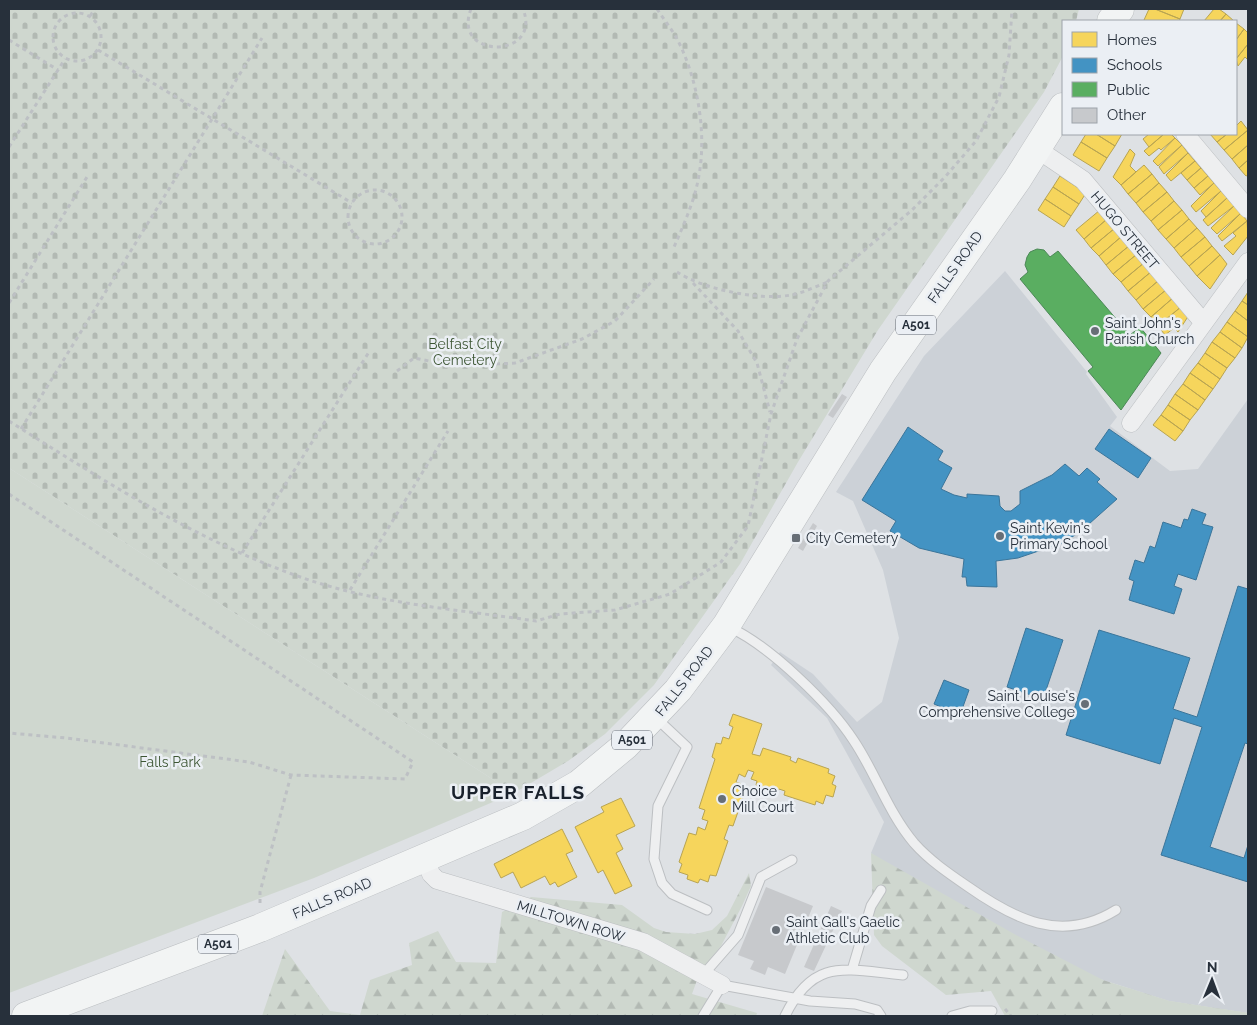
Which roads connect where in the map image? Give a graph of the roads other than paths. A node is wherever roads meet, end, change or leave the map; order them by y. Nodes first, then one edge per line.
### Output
1 (1120, 9) edge
2 (1112, 20) edge
3 (1062, 109) edge
4 (1186, 135) edge
5 (1037, 149) junction
6 (1248, 209) edge
7 (1248, 262) edge
8 (1203, 322) junction
9 (1131, 423) dead end
10 (726, 626) junction
11 (655, 717) junction
12 (425, 858) junction
13 (792, 860) dead end
14 (881, 890) dead end
15 (707, 910) dead end
16 (1116, 910) dead end
17 (852, 970) junction
18 (704, 975) junction
19 (903, 975) dead end
20 (722, 985) junction
21 (794, 998) junction
22 (992, 1010) dead end
23 (26, 1016) edge
24 (702, 1016) edge
25 (785, 1016) edge
26 (881, 1016) edge
27 (952, 1016) edge

1 - 2 main road
3 - 5 main road, FALLS ROAD / A501
4 - 6 street
5 - 8 street, HUGO STREET
5 - 10 main road, FALLS ROAD / A501
7 - 8 street
8 - 9 street
10 - 11 main road, FALLS ROAD / A501
10 - 16 lane
11 - 12 main road, FALLS ROAD / A501
11 - 15 lane
12 - 18 street, MILLTOWN ROW
12 - 23 main road, FALLS ROAD / A501
13 - 18 lane
14 - 17 lane
17 - 19 lane
17 - 21 lane
18 - 20 street, MILLTOWN ROW
20 - 21 lane
20 - 24 lane
21 - 25 lane
21 - 26 lane
22 - 27 lane

